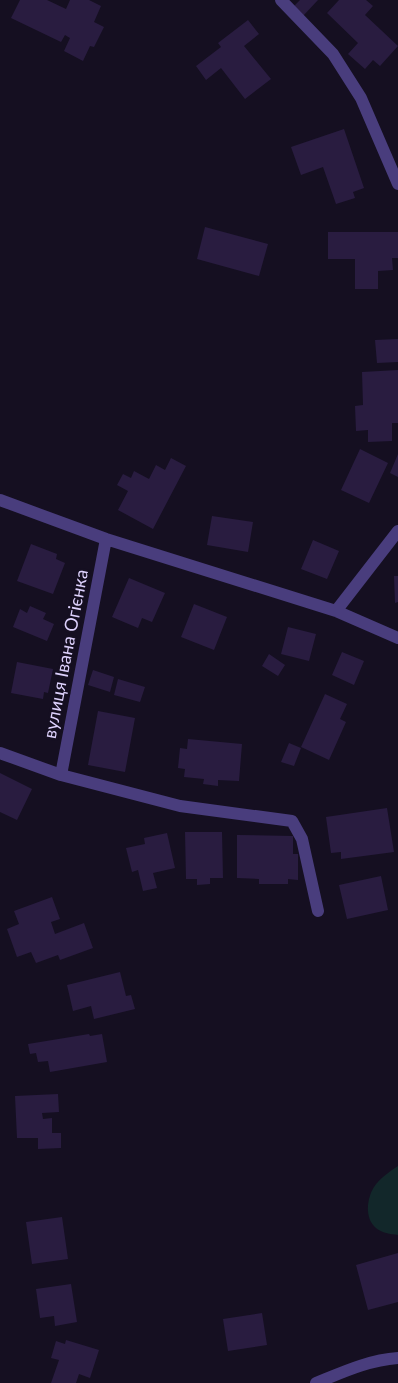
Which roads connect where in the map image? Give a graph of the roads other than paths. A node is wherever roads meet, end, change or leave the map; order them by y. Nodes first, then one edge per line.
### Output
1 (281, 0) edge
2 (398, 184) edge
3 (0, 500) edge
4 (398, 530) edge
5 (106, 539) junction
6 (336, 611) junction
7 (398, 638) edge
8 (0, 753) edge
9 (61, 775) junction
10 (318, 911) dead end
11 (398, 1358) edge
12 (316, 1383) edge

1 - 2 street
3 - 5 street
4 - 6 street
5 - 6 street
5 - 9 street, вулиця Івана Огієнка
6 - 7 street
8 - 9 street
9 - 10 street
11 - 12 street

